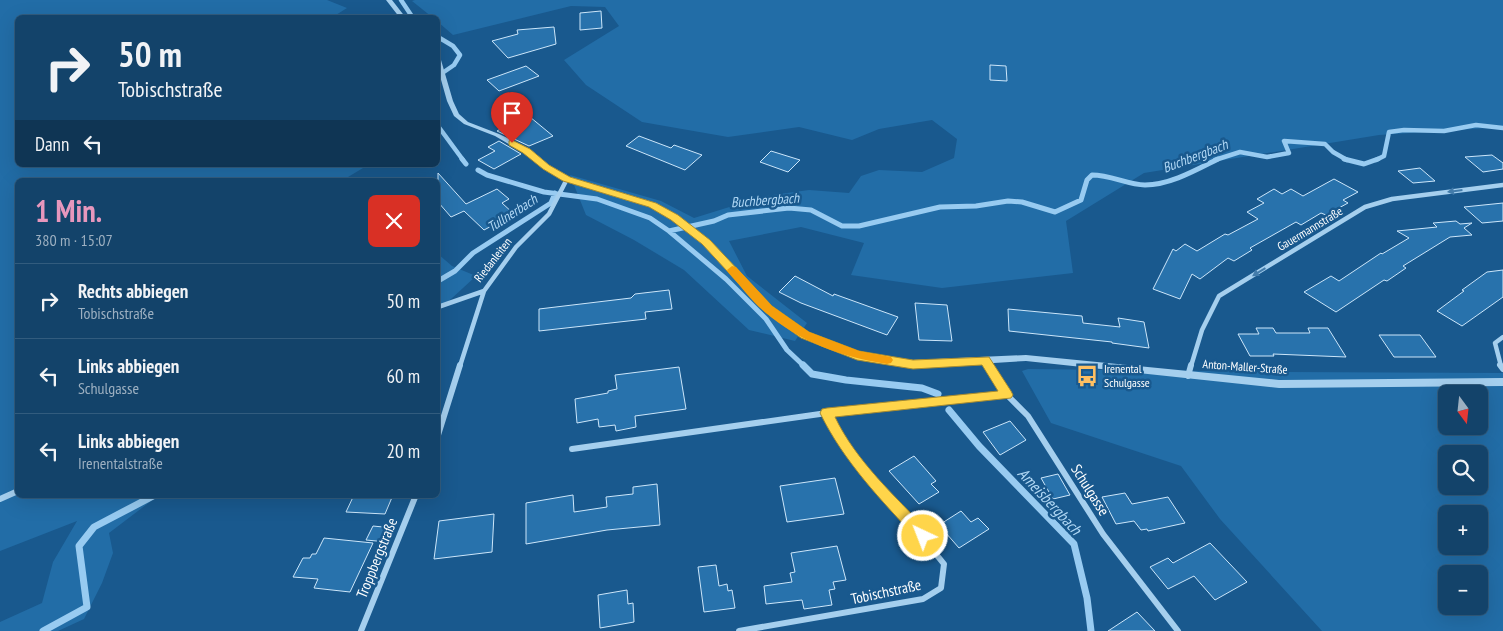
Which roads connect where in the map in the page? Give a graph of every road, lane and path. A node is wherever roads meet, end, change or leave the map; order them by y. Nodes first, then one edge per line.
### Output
1 (390, 0) edge
2 (401, 15) edge
3 (440, 65) edge
4 (443, 80) joint
5 (566, 179) junction
6 (1503, 185) edge
7 (484, 291) junction
8 (440, 306) edge
9 (1503, 337) edge
10 (985, 360) junction
11 (1503, 369) edge
12 (1188, 376) junction
13 (1503, 382) edge
14 (1007, 395) junction
15 (827, 413) junction
16 (440, 429) edge
17 (572, 449) dead end
18 (15, 492) edge
19 (415, 498) edge
20 (0, 499) edge
21 (361, 631) edge
22 (739, 631) edge
23 (1178, 631) edge

1 - 2 street
3 - 4 street
4 - 5 street, Anton-Maller-Straße
5 - 7 street, Riedanleiten
5 - 10 street, Anton-Maller-Straße
6 -> 12 street, Gauermannstraße
7 - 8 street, Riedanleiten
7 - 16 street
9 - 11 street
10 - 12 street, Anton-Maller-Straße
10 - 14 street, Schulgasse
12 - 13 street, Anton-Maller-Straße
14 - 15 street
14 - 23 street, Schulgasse
15 - 17 street
15 - 22 street, Tobischstraße
18 - 20 street
19 - 21 street, Troppbergstraße

